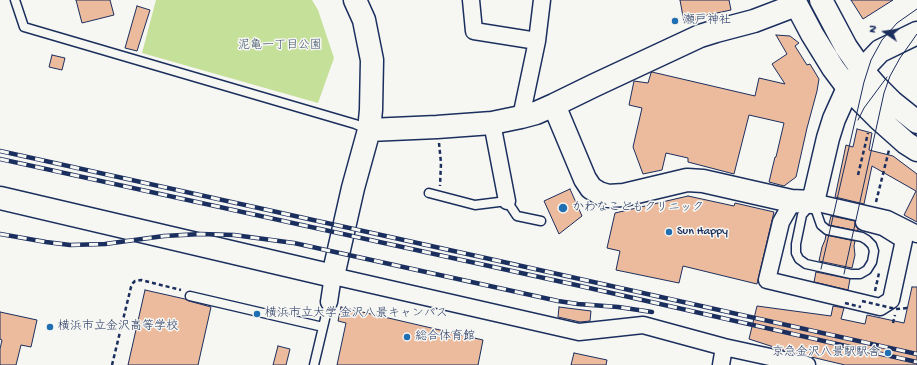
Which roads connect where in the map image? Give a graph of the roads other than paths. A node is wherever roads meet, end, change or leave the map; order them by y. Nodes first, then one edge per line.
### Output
1 (15, 0) edge
2 (355, 0) edge
3 (470, 0) edge
4 (542, 0) edge
5 (820, 0) edge
6 (795, 2) edge
7 (917, 33) edge
8 (537, 41) junction
9 (862, 70) junction
10 (848, 88) junction
11 (554, 105) junction
12 (521, 117) junction
13 (917, 122) edge
14 (492, 123) junction
15 (369, 130) junction
16 (917, 150) edge
17 (429, 193) dead end
18 (0, 198) edge
19 (507, 201) junction
20 (791, 201) junction
21 (813, 202) junction
22 (541, 221) dead end
23 (864, 222) dead end
24 (917, 234) edge
25 (333, 276) junction
26 (190, 296) dead end
27 (329, 302) joint
28 (323, 327) junction
29 (724, 346) junction
30 (314, 365) edge
31 (721, 365) edge
32 (807, 365) edge

1 - 15 lane
2 - 15 main road
3 - 8 street
4 - 8 street
5 - 9 main road
6 - 10 main road
6 - 11 main road
7 - 9 main road
8 - 12 street
9 - 10 main road
9 - 13 main road
10 - 16 main road
10 - 21 main road
11 - 12 main road
11 - 20 main road
12 - 14 main road
14 - 15 main road
14 - 19 street
15 - 25 main road
17 - 19 lane
18 - 25 main road
19 - 22 lane
20 - 21 main road
20 - 23 street
21 - 21 lane
21 - 24 street
25 - 27 street
25 - 29 street
26 - 28 lane
27 - 28 lane
28 - 30 lane
29 - 31 street
29 - 32 street

